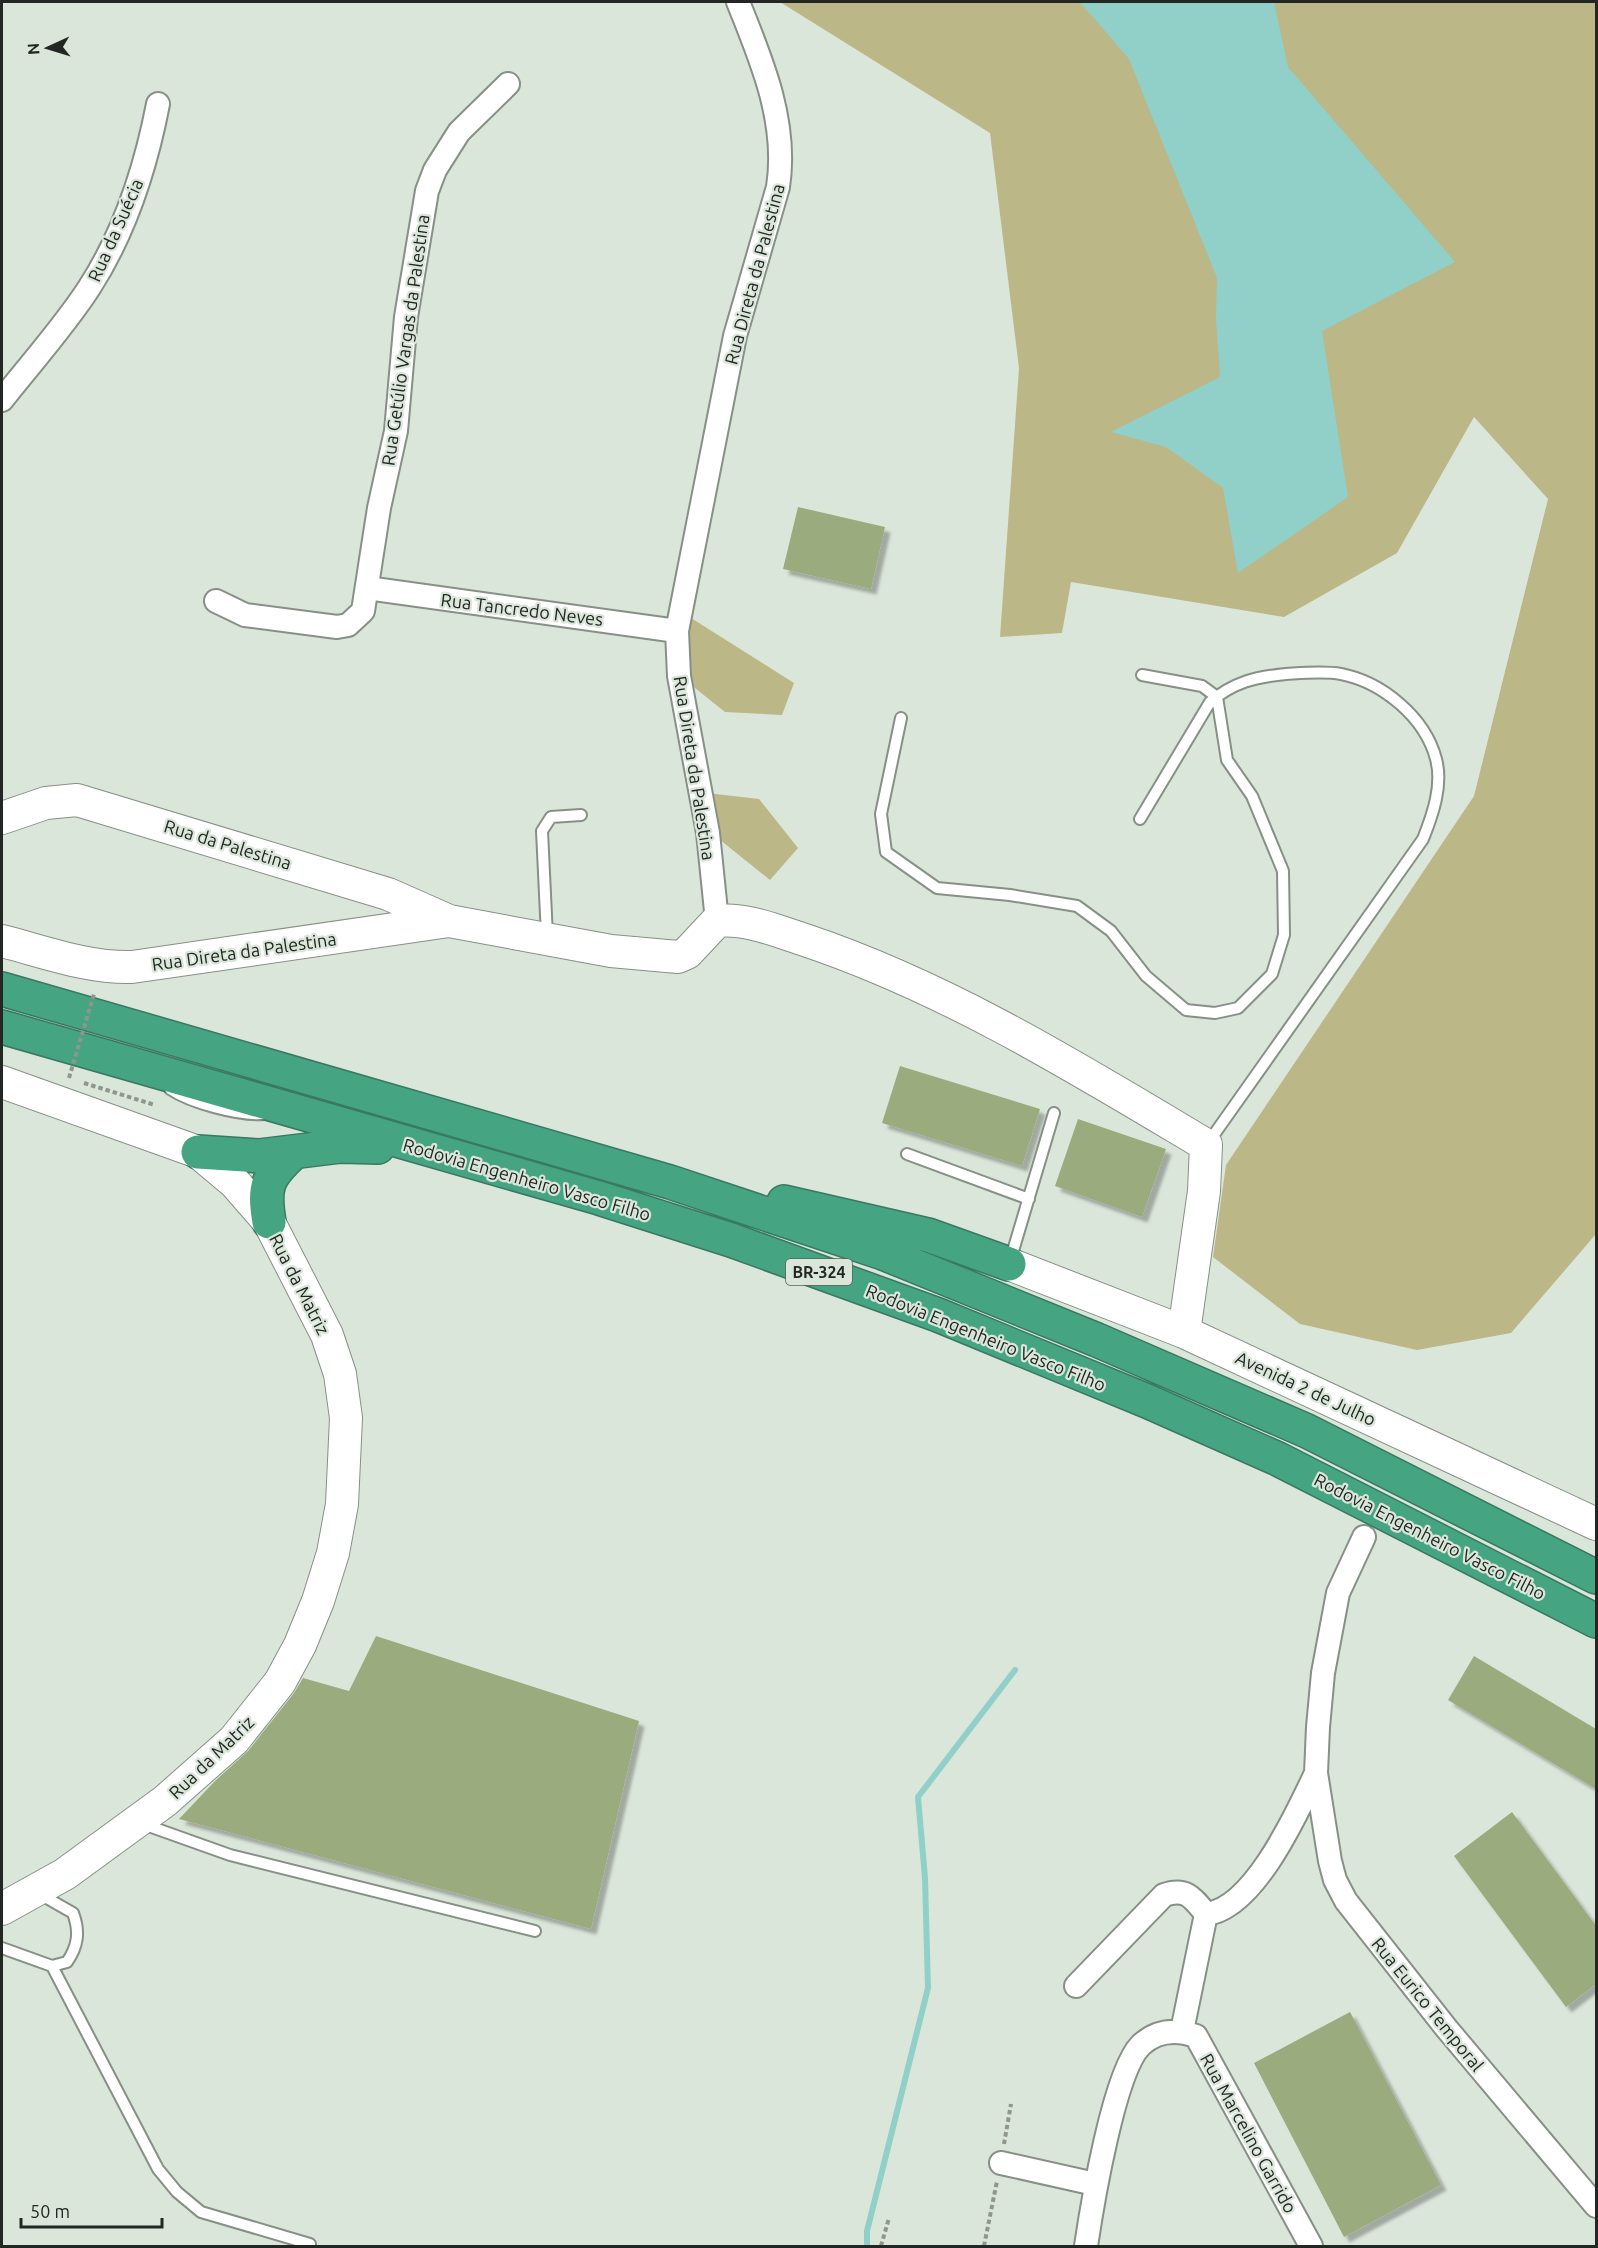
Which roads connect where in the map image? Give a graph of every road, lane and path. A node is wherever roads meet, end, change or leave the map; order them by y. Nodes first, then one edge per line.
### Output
1 (738, 2) edge
2 (508, 84) dead end
3 (158, 104) dead end
4 (2, 400) edge
5 (367, 588) junction
6 (216, 601) dead end
7 (677, 631) junction
8 (1142, 675) dead end
9 (1217, 697) junction
10 (901, 718) dead end
11 (581, 815) dead end
12 (2, 818) edge
13 (1140, 819) dead end
14 (449, 921) junction
15 (717, 921) junction
16 (547, 939) junction
17 (2, 941) edge
18 (2, 989) edge
19 (94, 994) dead end
20 (2, 1027) edge
21 (2, 1082) edge
22 (155, 1105) dead end
23 (1054, 1113) dead end
24 (1206, 1145) junction
25 (198, 1152) junction
26 (292, 1154) junction
27 (907, 1154) dead end
28 (670, 1182) junction
29 (562, 1188) junction
30 (1029, 1199) junction
31 (269, 1222) junction
32 (1009, 1264) junction
33 (1184, 1332) junction
34 (1428, 1493) junction
35 (1596, 1524) edge
36 (1364, 1537) dead end
37 (1596, 1557) edge
38 (1596, 1577) edge
39 (1596, 1621) edge
40 (1316, 1773) junction
41 (137, 1822) junction
42 (35, 1892) junction
43 (2, 1909) edge
44 (1206, 1914) junction
45 (535, 1931) dead end
46 (2, 1948) edge
47 (52, 1966) junction
48 (1076, 1986) dead end
49 (1182, 2031) junction
50 (1001, 2163) dead end
51 (1095, 2184) junction
52 (1596, 2206) edge
53 (889, 2217) dead end
54 (310, 2244) dead end
55 (881, 2247) edge
56 (1086, 2247) edge
57 (1311, 2247) edge

1 - 7 street, Rua Direta da Palestina
2 - 5 street, Rua Getúlio Vargas da Palestina
3 - 4 street, Rua da Suécia
5 - 6 street, Rua Getúlio Vargas da Palestina
5 - 7 street, Rua Tancredo Neves
7 - 15 street, Rua Direta da Palestina
8 - 9 lane
9 - 10 lane
9 - 13 lane
9 - 24 lane
11 - 16 lane
12 - 14 main road, Rua da Palestina
14 - 16 main road, Rua Direta da Palestina
14 - 17 main road, Rua Direta da Palestina
15 - 16 main road, Rua Direta da Palestina
15 - 24 main road
18 - 28 highway, Rodovia Engenheiro Vasco Filho / BR-324
19 - 22 path, bridge
20 - 29 highway, Rodovia Engenheiro Vasco Filho / BR-324
21 - 25 main road
23 - 30 lane
24 - 33 main road
25 - 26 highway
25 - 31 main road, Rua da Matriz
26 - 29 highway
26 - 31 highway
27 - 30 lane
28 - 32 highway
28 - 34 highway, Rodovia Engenheiro Vasco Filho / BR-324
29 - 39 highway, Rodovia Engenheiro Vasco Filho / BR-324
30 - 32 lane
31 - 41 main road, Rua da Matriz
32 - 33 main road, Avenida 2 de Julho
33 - 35 main road, Avenida 2 de Julho
34 - 37 highway
34 - 38 highway, Rodovia Engenheiro Vasco Filho / BR-324
36 - 40 street, Rua Eurico Temporal
40 - 44 street, Rua Eurico Temporal
40 - 52 street, Rua Eurico Temporal
41 - 42 main road, Rua da Matriz
41 - 45 lane
42 - 43 main road, Rua da Matriz
42 - 47 lane
44 - 48 street
44 - 49 street
46 - 47 lane
47 - 54 lane
49 - 51 street
49 - 57 street, Rua Marcelino Garrido
50 - 51 street
51 - 56 street
53 - 55 path

